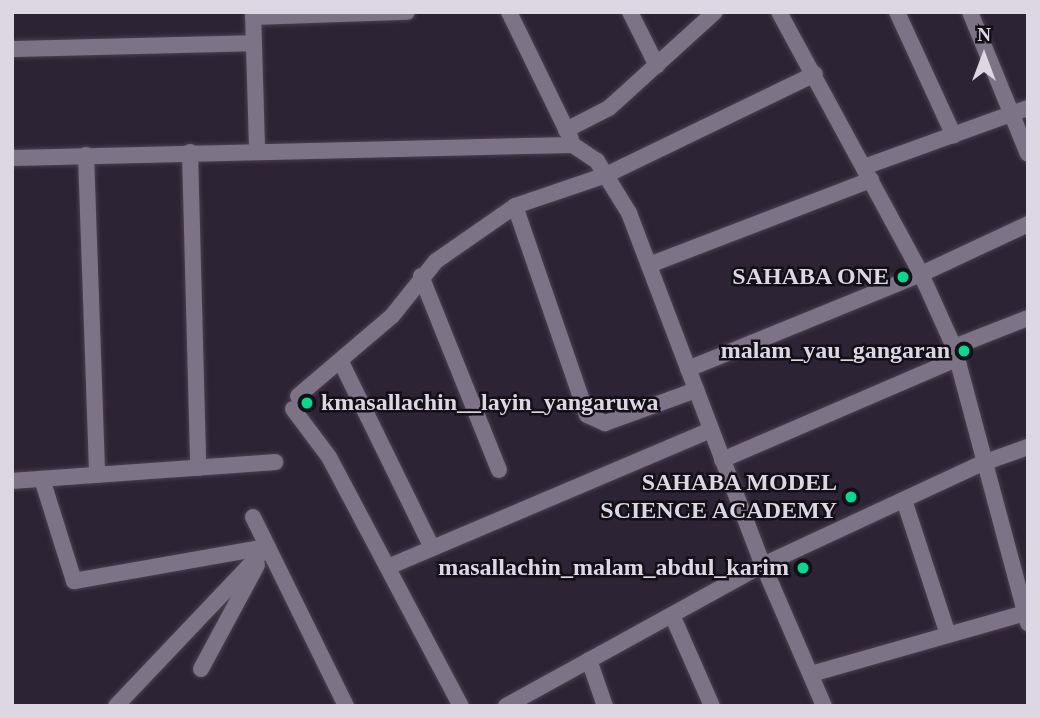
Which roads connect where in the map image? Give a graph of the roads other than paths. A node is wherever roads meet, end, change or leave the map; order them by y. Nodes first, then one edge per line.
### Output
1 (408, 12) edge
2 (509, 12) edge
3 (630, 12) edge
4 (715, 12) edge
5 (779, 12) edge
6 (897, 12) edge
7 (970, 12) edge
8 (253, 15) edge
9 (254, 43) junction
10 (12, 49) edge
11 (657, 66) junction
12 (815, 74) junction
13 (1028, 108) edge
14 (1011, 115) junction
15 (954, 136) junction
16 (570, 138) junction
17 (257, 150) junction
18 (190, 152) junction
19 (1028, 154) edge
20 (86, 155) junction
21 (12, 158) edge
22 (868, 174) junction
23 (606, 175) junction
24 (515, 206) junction
25 (1028, 224) edge
26 (649, 265) junction
27 (921, 274) junction
28 (421, 276) junction
29 (1028, 318) edge
30 (956, 353) junction
31 (341, 362) junction
32 (688, 369) junction
33 (696, 390) junction
34 (710, 429) junction
35 (1028, 447) edge
36 (722, 460) junction
37 (275, 462) dead end
38 (983, 463) junction
39 (198, 468) junction
40 (499, 470) dead end
41 (97, 475) junction
42 (42, 479) junction
43 (12, 481) edge
44 (904, 500) junction
45 (253, 517) dead end
46 (267, 548) junction
47 (432, 548) junction
48 (229, 560) dead end
49 (763, 565) junction
50 (388, 567) junction
51 (74, 580) junction
52 (672, 615) junction
53 (1026, 618) edge
54 (948, 635) junction
55 (589, 660) junction
56 (201, 668) dead end
57 (810, 674) junction
58 (114, 705) edge
59 (346, 706) edge
60 (461, 706) edge
61 (506, 706) edge
62 (605, 706) edge
63 (712, 706) edge
64 (824, 706) edge

1 - 8 street
2 - 16 street
3 - 11 street
4 - 11 street
5 - 12 street
6 - 15 street
7 - 14 street
8 - 9 street
9 - 10 street
9 - 17 street
11 - 16 street
12 - 22 street
12 - 23 street
13 - 14 street
14 - 15 street
14 - 19 street
15 - 22 street
16 - 17 street
16 - 23 street
17 - 18 street
18 - 20 street
18 - 39 street
20 - 21 street
20 - 41 street
22 - 26 street
22 - 27 street
23 - 24 street
23 - 26 street
24 - 28 street
24 - 33 street
25 - 27 street
26 - 32 street
27 - 30 street
27 - 32 street
28 - 31 street
28 - 40 street
29 - 30 street
30 - 36 street
30 - 38 street
31 - 47 street
31 - 50 street
32 - 33 street
33 - 34 street
34 - 36 street
34 - 47 street
35 - 38 street
36 - 49 street
37 - 39 street
38 - 44 street
38 - 53 street
39 - 41 street
41 - 42 street
42 - 43 street
42 - 51 street
44 - 49 street
44 - 54 street
45 - 46 street
46 - 51 street
46 - 56 street
46 - 58 street
46 - 59 street
47 - 50 street
48 - 51 street
49 - 52 street
49 - 57 street
50 - 60 street
52 - 55 street
52 - 63 street
53 - 54 street
54 - 57 street
55 - 61 street
55 - 62 street
57 - 64 street

